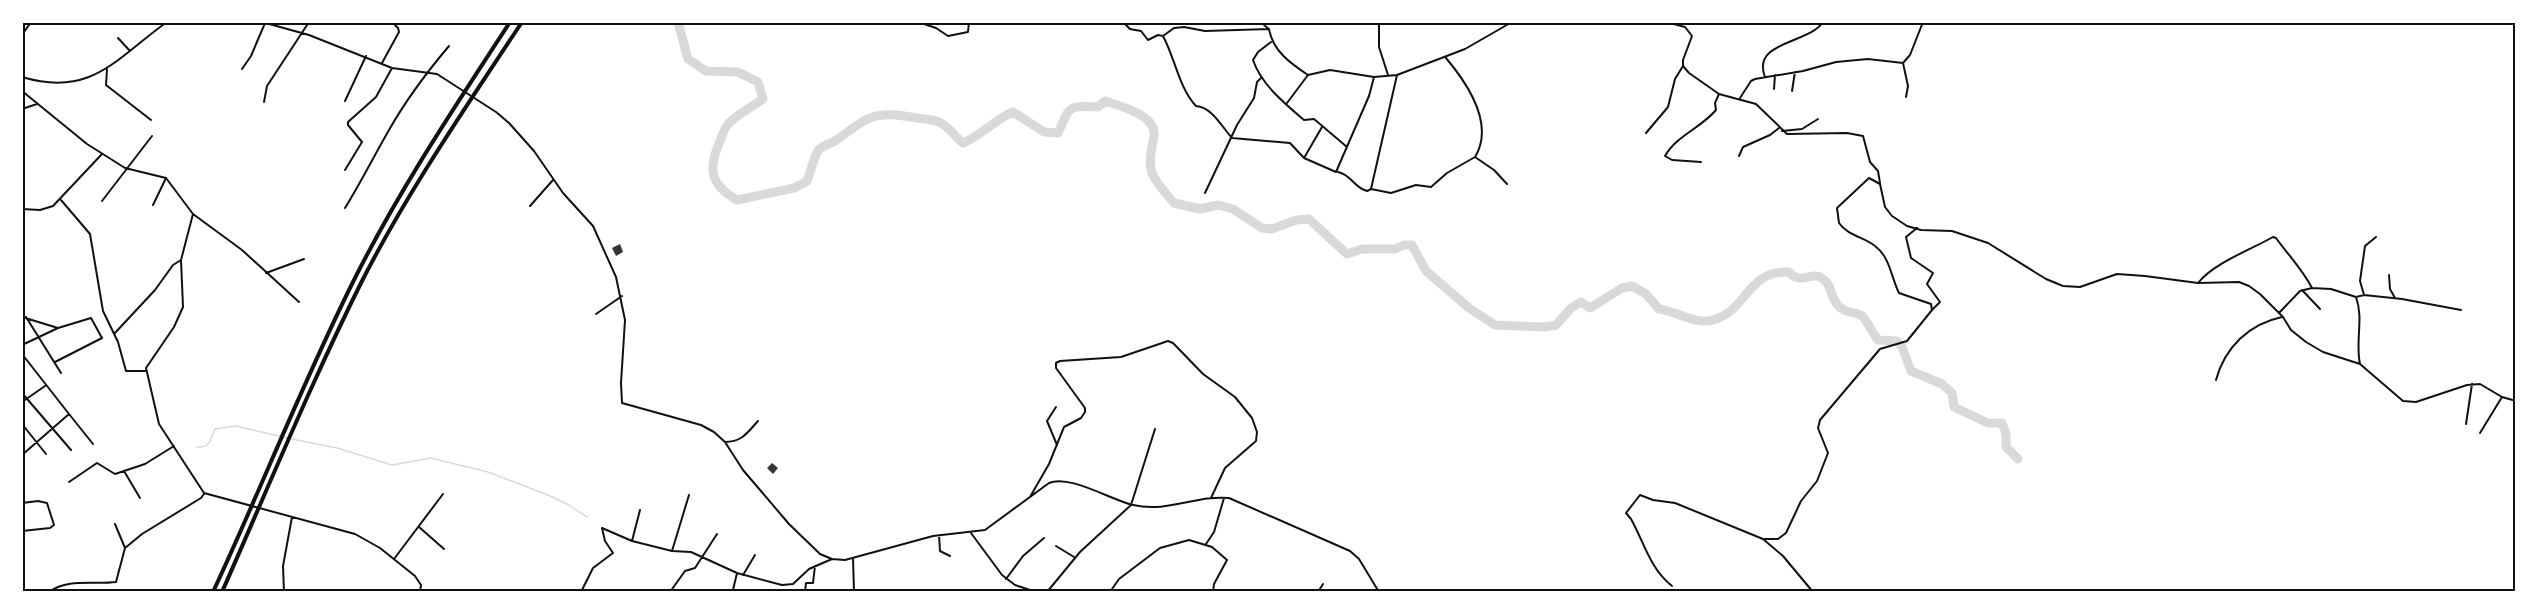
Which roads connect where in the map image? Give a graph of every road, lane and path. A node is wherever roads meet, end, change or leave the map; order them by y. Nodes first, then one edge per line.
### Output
1 (31, 22) edge
2 (167, 22) edge
3 (309, 22) edge
4 (392, 22) edge
5 (510, 22) edge
6 (522, 22) edge
7 (918, 22) edge
8 (969, 22) edge
9 (1123, 22) edge
10 (1512, 22) edge
11 (1622, 22) edge
12 (1661, 22) edge
13 (1666, 22) edge
14 (1823, 22) edge
15 (1923, 22) edge
16 (263, 23) edge
17 (1378, 23) edge
18 (1679, 24) edge
19 (1264, 25) dead end
20 (1269, 29) junction
21 (302, 33) junction
22 (22, 35) edge
23 (1163, 36) junction
24 (118, 38) dead end
25 (1271, 42) junction
26 (449, 46) dead end
27 (130, 51) junction
28 (366, 56) junction
29 (1446, 58) junction
30 (1904, 63) junction
31 (381, 64) junction
32 (1683, 66) junction
33 (393, 68) junction
34 (107, 69) junction
35 (242, 69) dead end
36 (428, 71) junction
37 (1795, 72) junction
38 (1308, 75) junction
39 (1388, 75) junction
40 (1397, 75) junction
41 (1775, 75) junction
42 (22, 77) edge
43 (1374, 77) junction
44 (1765, 77) junction
45 (1261, 78) junction
46 (1774, 89) dead end
47 (1792, 91) dead end
48 (22, 92) edge
49 (1719, 94) junction
50 (1905, 97) dead end
51 (1740, 99) junction
52 (345, 101) dead end
53 (264, 102) dead end
54 (37, 104) junction
55 (1286, 104) junction
56 (22, 109) edge
57 (1818, 119) dead end
58 (151, 120) dead end
59 (1323, 126) junction
60 (1780, 130) junction
61 (1646, 133) dead end
62 (152, 136) dead end
63 (1232, 138) junction
64 (1347, 147) junction
65 (102, 154) junction
66 (1739, 156) dead end
67 (1304, 158) junction
68 (1475, 158) junction
69 (1701, 162) dead end
70 (128, 170) junction
71 (345, 170) dead end
72 (1335, 172) junction
73 (165, 178) junction
74 (553, 180) junction
75 (1507, 184) dead end
76 (1880, 184) junction
77 (1371, 189) junction
78 (1205, 193) dead end
79 (61, 200) junction
80 (102, 201) dead end
81 (153, 205) dead end
82 (530, 206) dead end
83 (345, 208) dead end
84 (22, 209) edge
85 (193, 214) junction
86 (1917, 228) junction
87 (2376, 237) dead end
88 (304, 259) dead end
89 (181, 260) junction
90 (266, 273) junction
91 (2389, 275) dead end
92 (2198, 283) junction
93 (2312, 288) junction
94 (2302, 290) junction
95 (2364, 295) junction
96 (622, 296) junction
97 (2356, 297) junction
98 (2395, 298) junction
99 (299, 302) dead end
100 (2320, 309) dead end
101 (1932, 310) junction
102 (2461, 310) dead end
103 (2279, 313) junction
104 (596, 314) dead end
105 (24, 317) edge
106 (2283, 317) junction
107 (58, 327) junction
108 (114, 334) junction
109 (37, 337) junction
110 (22, 345) edge
111 (22, 354) edge
112 (55, 362) junction
113 (2360, 364) junction
114 (146, 371) junction
115 (62, 373) dead end
116 (2216, 380) dead end
117 (2472, 384) junction
118 (46, 386) junction
119 (22, 393) edge
120 (2502, 397) junction
121 (27, 399) junction
122 (2516, 401) edge
123 (22, 402) edge
124 (1056, 407) dead end
125 (69, 414) junction
126 (758, 421) dead end
127 (22, 424) edge
128 (2466, 424) dead end
129 (53, 429) junction
130 (1155, 429) dead end
131 (2480, 433) dead end
132 (725, 442) junction
133 (36, 443) junction
134 (93, 444) dead end
135 (1057, 445) junction
136 (174, 446) junction
137 (71, 450) dead end
138 (46, 454) dead end
139 (22, 455) edge
140 (124, 471) junction
141 (69, 482) dead end
142 (204, 493) junction
143 (443, 494) dead end
144 (689, 495) dead end
145 (140, 498) dead end
146 (1029, 498) junction
147 (1211, 498) junction
148 (1224, 498) junction
149 (22, 503) edge
150 (1131, 505) junction
151 (640, 510) dead end
152 (292, 517) junction
153 (115, 524) dead end
154 (418, 527) junction
155 (22, 531) edge
156 (971, 533) junction
157 (717, 534) dead end
158 (939, 535) junction
159 (1044, 538) dead end
160 (1763, 539) junction
161 (632, 541) junction
162 (1206, 544) junction
163 (1056, 546) dead end
164 (125, 548) junction
165 (444, 549) dead end
166 (672, 551) junction
167 (755, 555) dead end
168 (950, 556) dead end
169 (1075, 557) junction
170 (703, 558) junction
171 (853, 558) junction
172 (393, 559) junction
173 (832, 559) junction
174 (815, 566) junction
175 (737, 573) junction
176 (743, 575) junction
177 (1006, 579) junction
178 (1323, 584) dead end
179 (1671, 586) dead end
180 (49, 591) edge
181 (213, 591) edge
182 (222, 591) edge
183 (284, 591) edge
184 (420, 591) edge
185 (582, 591) edge
186 (670, 591) edge
187 (739, 591) edge
188 (805, 591) edge
189 (854, 591) edge
190 (1036, 591) edge
191 (1047, 591) edge
192 (1110, 591) edge
193 (1213, 591) edge
194 (1318, 591) edge
195 (1379, 591) edge
196 (1813, 591) edge

1 - 22 street
2 - 27 street
3 - 21 street
4 - 31 street
5 - 181 highway
6 - 182 highway
7 - 8 street
9 - 23 street
10 - 29 street
11 - 12 street
13 - 18 street
14 - 44 street
15 - 30 street
16 - 21 street
16 - 35 street
17 - 39 street
18 - 32 street
19 - 20 street
20 - 23 street
20 - 25 street
21 - 28 street
21 - 53 street
23 - 63 street
24 - 27 street
25 - 38 street
25 - 45 street
26 - 36 street
27 - 34 street
28 - 31 street
28 - 52 street
29 - 40 street
29 - 68 street
30 - 37 street
30 - 50 street
31 - 33 street
32 - 49 street
32 - 61 street
33 - 36 street
33 - 71 street
34 - 42 street
34 - 58 street
36 - 74 street
36 - 83 street
37 - 41 street
37 - 47 street
38 - 43 street
38 - 55 street
39 - 40 street
39 - 43 street
40 - 77 street
41 - 44 street
41 - 46 street
43 - 64 street
44 - 51 street
45 - 55 street
45 - 63 street
48 - 54 street
49 - 51 street
49 - 69 street
51 - 60 street
54 - 56 street
54 - 65 street
55 - 59 street
57 - 60 street
59 - 64 street
59 - 67 street
60 - 66 street
60 - 76 street
62 - 70 street
63 - 67 street
63 - 78 street
64 - 72 street
65 - 70 street
65 - 79 street
67 - 72 street
68 - 75 street
68 - 77 street
70 - 73 street
70 - 80 street
72 - 77 street
73 - 81 street
73 - 85 street
74 - 82 street
74 - 96 street
76 - 86 street
76 - 101 street
79 - 84 street
79 - 108 street
85 - 89 street
85 - 90 street
86 - 92 street
86 - 101 street
87 - 95 street
88 - 90 street
89 - 108 street
89 - 114 street
90 - 99 street
91 - 98 street
92 - 93 street
92 - 103 street
93 - 94 street
93 - 97 street
94 - 100 street
94 - 103 street
95 - 97 street
95 - 98 street
96 - 104 street
96 - 132 street
97 - 113 street
98 - 102 street
101 - 160 street
103 - 106 street
105 - 107 street
105 - 109 street
106 - 113 street
106 - 116 street
107 - 109 street
107 - 112 street
108 - 114 street
109 - 110 street
109 - 112 street
111 - 118 street
112 - 115 street
113 - 117 street
114 - 136 street
117 - 120 street
117 - 128 street
118 - 121 street
118 - 125 street
119 - 121 street
120 - 122 street
120 - 131 street
121 - 123 street
121 - 129 street
124 - 135 street
125 - 129 street
125 - 134 street
126 - 132 street
127 - 133 street
129 - 133 street
129 - 137 street
130 - 150 street
132 - 173 street
133 - 138 street
133 - 139 street
135 - 146 street
135 - 147 street
136 - 140 street
136 - 142 street
140 - 141 street
140 - 145 street
142 - 152 street
142 - 164 street
143 - 154 street
144 - 166 street
146 - 150 street
146 - 156 street
147 - 148 street
147 - 150 street
148 - 162 street
148 - 195 street
149 - 155 street
150 - 169 street
151 - 161 street
152 - 172 street
152 - 183 street
153 - 164 street
154 - 165 street
154 - 172 street
156 - 158 street
156 - 177 street
157 - 170 street
158 - 168 street
158 - 171 street
159 - 177 street
160 - 179 street
160 - 196 street
161 - 166 street
161 - 185 street
162 - 192 street
162 - 193 street
163 - 169 street
164 - 180 street
166 - 170 street
167 - 176 street
169 - 191 street
170 - 175 street
170 - 186 street
171 - 173 street
171 - 189 street
172 - 184 street
173 - 174 street
174 - 176 street
174 - 188 street
175 - 176 street
175 - 187 street
177 - 190 street
178 - 194 street

